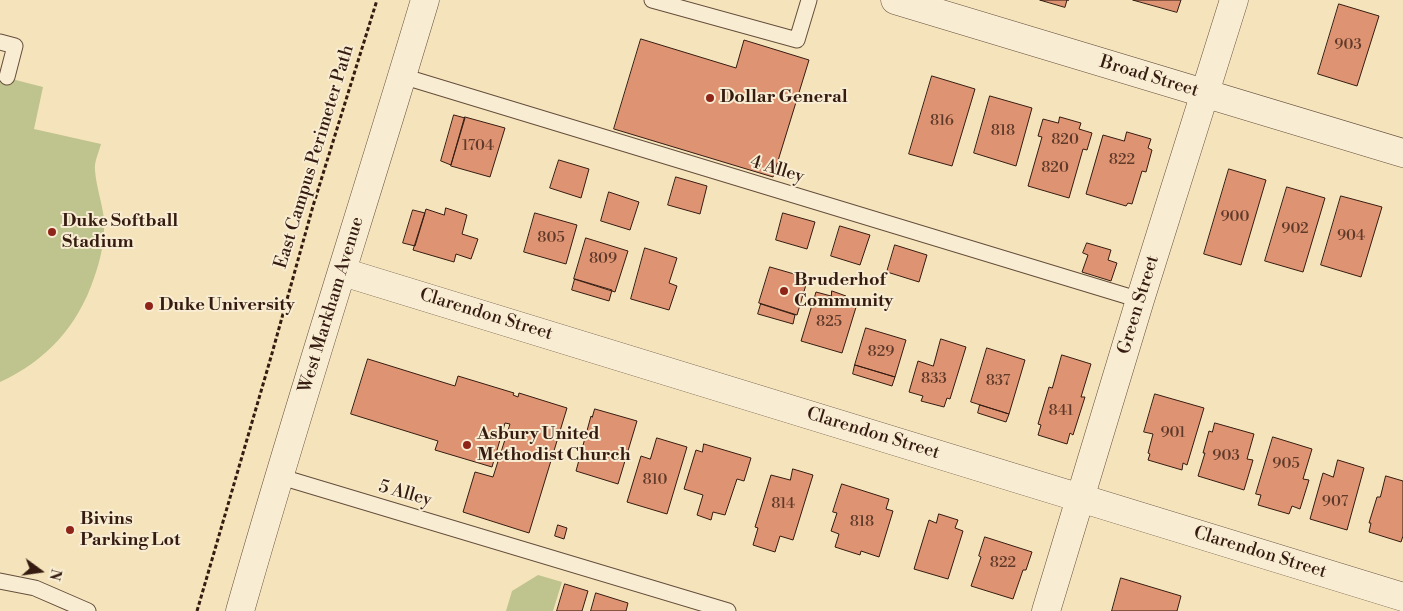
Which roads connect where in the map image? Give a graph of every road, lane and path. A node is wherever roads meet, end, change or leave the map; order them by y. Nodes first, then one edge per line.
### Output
1 (377, 0) edge
2 (425, 0) edge
3 (652, 0) edge
4 (809, 0) edge
5 (895, 0) edge
6 (1234, 0) edge
7 (0, 42) edge
8 (402, 76) junction
9 (7, 77) dead end
10 (1205, 94) junction
11 (1403, 153) edge
12 (343, 272) junction
13 (1140, 300) junction
14 (278, 476) junction
15 (1080, 498) junction
16 (0, 581) edge
17 (1403, 597) edge
18 (88, 611) edge
19 (197, 611) edge
20 (240, 611) edge
21 (728, 611) edge
22 (1046, 611) edge

1 - 19 path, East Campus Perimeter Path
2 - 8 street, West Markham Avenue
3 - 4 lane
5 - 10 street, Broad Street
6 - 10 street, Green Street
7 - 9 lane
8 - 12 street, West Markham Avenue
8 - 13 lane, 4 Alley
10 - 11 street, Broad Street
10 - 13 street, Green Street
12 - 14 street, West Markham Avenue
12 - 15 street, Clarendon Street
13 - 15 street, Green Street
14 - 20 street, West Markham Avenue
14 - 21 lane, 5 Alley
15 - 17 street, Clarendon Street
15 - 22 street, Green Street
16 - 18 lane

